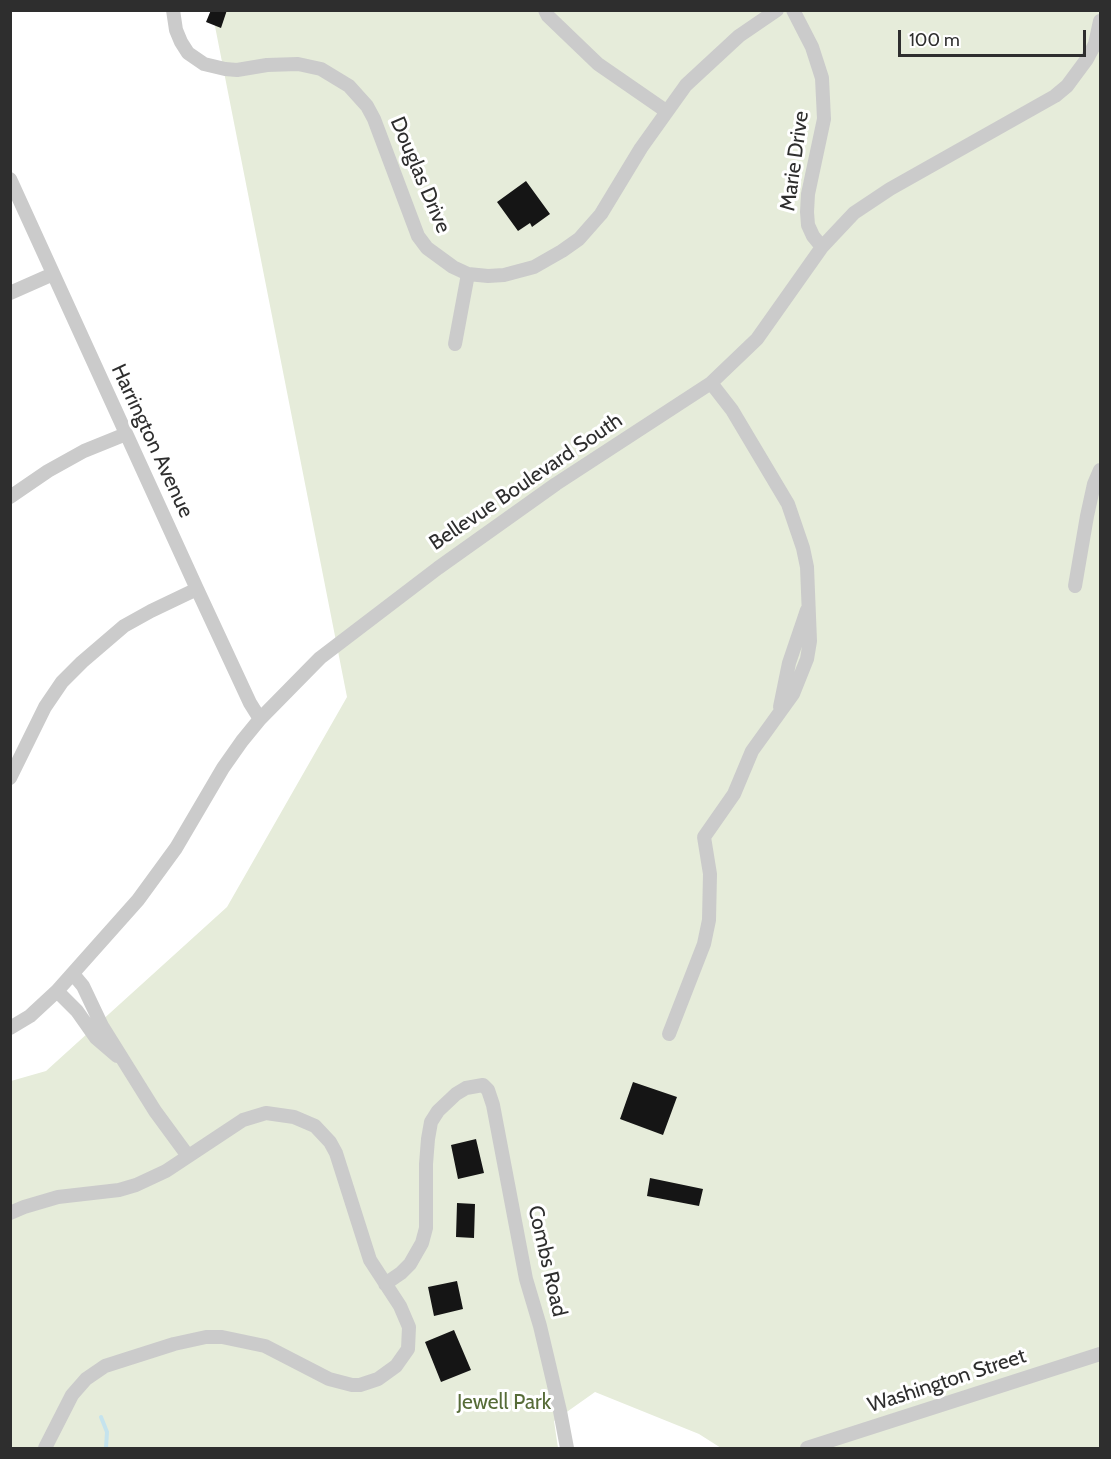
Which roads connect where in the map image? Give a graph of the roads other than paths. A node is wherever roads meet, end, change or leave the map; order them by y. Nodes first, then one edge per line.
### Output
1 (173, 10) edge
2 (545, 10) edge
3 (777, 10) edge
4 (793, 10) edge
5 (1101, 21) edge
6 (1100, 26) edge
7 (666, 111) junction
8 (10, 179) edge
9 (822, 247) junction
10 (53, 274) junction
11 (468, 274) junction
12 (10, 293) edge
13 (455, 344) dead end
14 (711, 383) junction
15 (126, 434) junction
16 (1101, 470) edge
17 (10, 497) edge
18 (1075, 586) dead end
19 (198, 589) junction
20 (260, 719) junction
21 (10, 778) edge
22 (73, 974) junction
23 (57, 991) junction
24 (10, 1028) edge
25 (669, 1034) dead end
26 (126, 1063) junction
27 (188, 1156) junction
28 (10, 1213) edge
29 (385, 1284) junction
30 (1101, 1354) edge
31 (45, 1449) edge
32 (567, 1449) edge
33 (807, 1449) edge

1 - 11 street, Douglas Drive
2 - 7 street
3 - 7 street, Douglas Drive
4 - 9 street, Marie Drive
5 - 6 street, Bellevue Boulevard South
6 - 9 street, Bellevue Boulevard South
7 - 11 street, Douglas Drive
8 - 10 street, Harrington Avenue
9 - 14 street, Bellevue Boulevard South
10 - 12 street
10 - 15 street, Harrington Avenue
11 - 13 street
14 - 20 street, Bellevue Boulevard South
14 - 25 street
15 - 17 street
15 - 19 street, Harrington Avenue
16 - 18 street
19 - 20 street, Harrington Avenue
19 - 21 street
20 - 22 street, Bellevue Boulevard South
22 - 23 street, Bellevue Boulevard South
22 - 26 street
23 - 24 street, Bellevue Boulevard South
23 - 26 street
26 - 27 street
27 - 28 street
27 - 29 street
29 - 31 street
29 - 32 street, Combs Road
30 - 33 street, Washington Street

